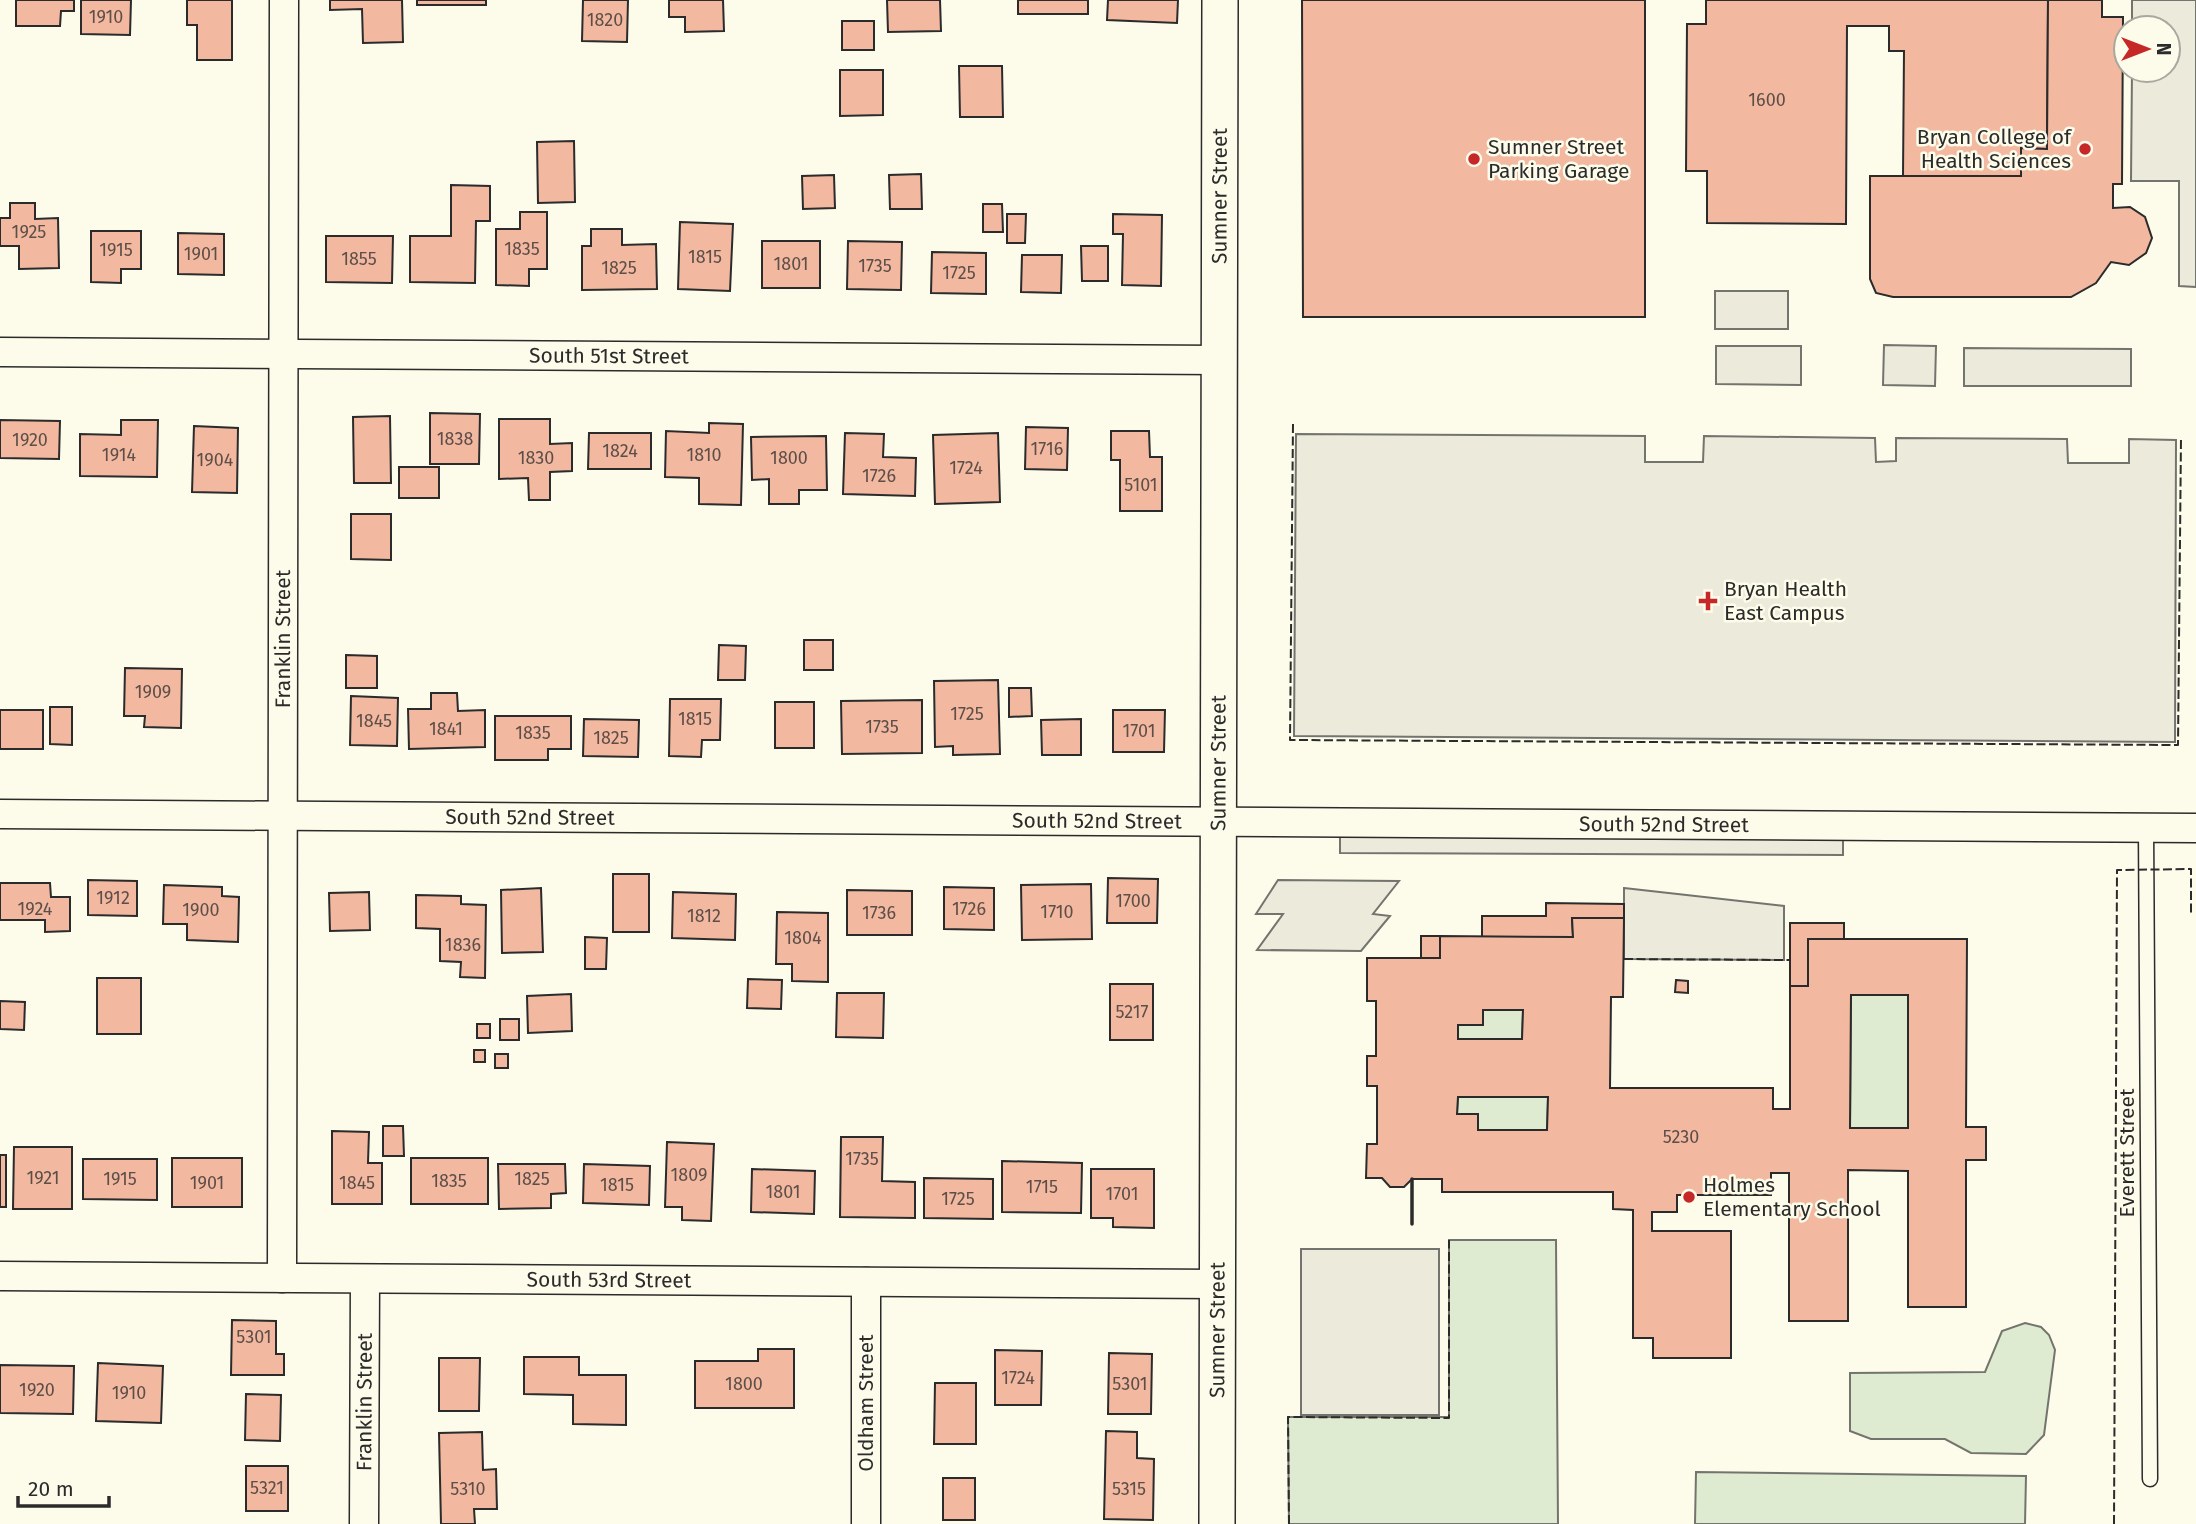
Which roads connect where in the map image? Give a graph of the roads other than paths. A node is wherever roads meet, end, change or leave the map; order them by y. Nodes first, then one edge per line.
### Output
1 (284, 0) edge
2 (1220, 0) edge
3 (0, 352) edge
4 (284, 354) junction
5 (1220, 360) junction
6 (0, 814) edge
7 (283, 816) junction
8 (1219, 822) junction
9 (2146, 827) junction
10 (2196, 828) edge
11 (0, 1276) edge
12 (282, 1278) junction
13 (365, 1279) junction
14 (866, 1282) junction
15 (1217, 1284) junction
16 (2150, 1479) dead end
17 (364, 1524) edge
18 (866, 1524) edge
19 (1217, 1524) edge

1 - 4 street, Franklin Street
2 - 5 street, Sumner Street
3 - 4 street, South 51st Street
4 - 5 street, South 51st Street
4 - 7 street, Franklin Street
5 - 8 street, Sumner Street
6 - 7 street, South 52nd Street
7 - 8 street, South 52nd Street
7 - 12 street, Franklin Street
8 - 9 street, South 52nd Street
8 - 15 street, Sumner Street
9 - 10 street, South 52nd Street
9 - 16 lane, Everett Street
11 - 12 street, South 53rd Street
12 - 13 street, South 53rd Street
13 - 14 street, South 53rd Street
13 - 17 street, Franklin Street
14 - 15 street, South 53rd Street
14 - 18 street, Oldham Street
15 - 19 street, Sumner Street

